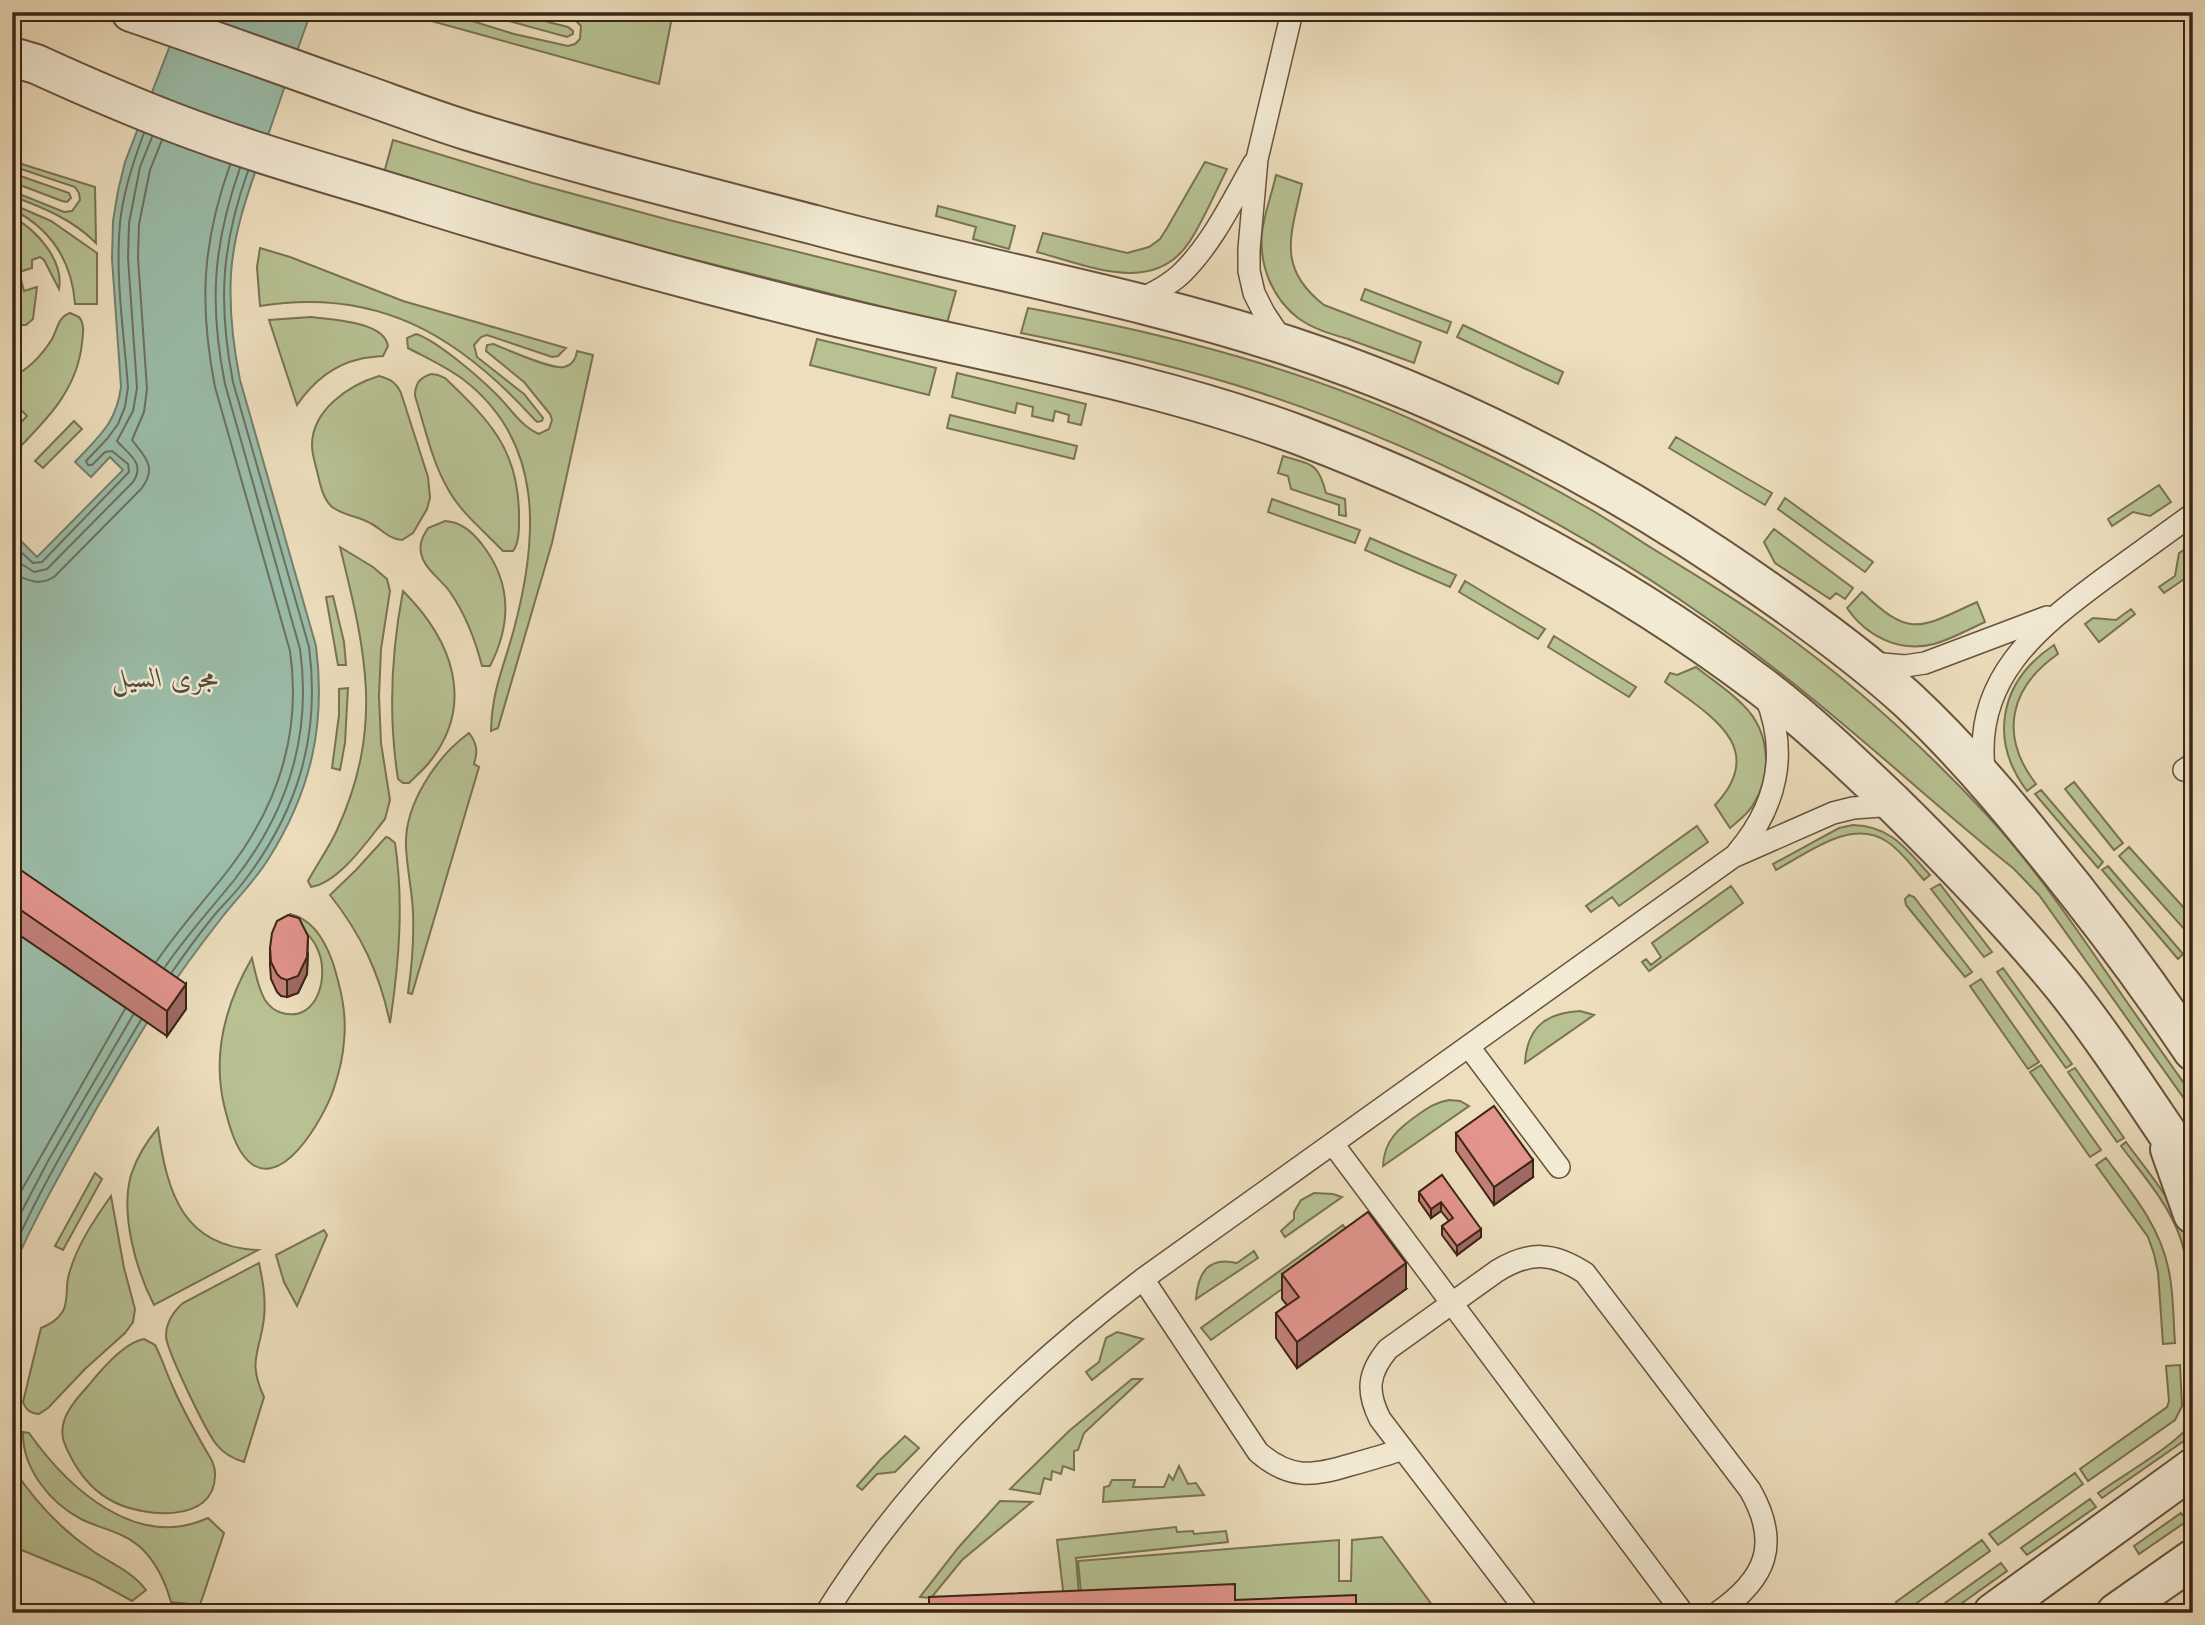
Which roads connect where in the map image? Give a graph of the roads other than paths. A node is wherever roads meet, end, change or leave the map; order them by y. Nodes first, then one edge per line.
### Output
1 (1292, 12) edge
2 (141, 15) edge
3 (12, 57) edge
4 (1257, 159) junction
5 (1136, 302) junction
6 (1292, 347) junction
7 (2193, 514) edge
8 (2056, 614) junction
9 (1865, 662) junction
10 (1761, 686) junction
11 (1986, 780) junction
12 (1895, 805) junction
13 (1733, 857) junction
14 (1469, 1046) junction
15 (2193, 1051) edge
16 (2163, 1127) junction
17 (1333, 1144) junction
18 (1559, 1167) dead end
19 (2193, 1171) edge
20 (2193, 1214) edge
21 (1143, 1279) junction
22 (1452, 1304) junction
23 (1403, 1449) junction
24 (2193, 1468) edge
25 (2193, 1559) edge
26 (2193, 1581) edge
27 (2120, 1609) edge
28 (825, 1613) edge
29 (1528, 1613) edge
30 (1683, 1613) edge
31 (1717, 1613) edge
32 (1993, 1613) edge

1 - 4 lane
2 - 5 street
3 - 10 street
4 - 5 lane
4 - 6 lane
5 - 6 street
6 - 9 street
7 - 8 lane
8 - 9 lane
8 - 11 lane
9 - 11 street
10 - 12 street
10 - 13 lane
11 - 15 street
12 - 13 lane
12 - 16 street
13 - 14 lane
14 - 17 lane
14 - 18 lane
16 - 19 street
16 - 20 street
17 - 21 lane
17 - 22 lane
21 - 23 lane
21 - 28 lane
22 - 23 lane
22 - 30 lane
22 - 31 lane
23 - 29 lane
24 - 32 street
25 - 27 street
26 - 27 street

